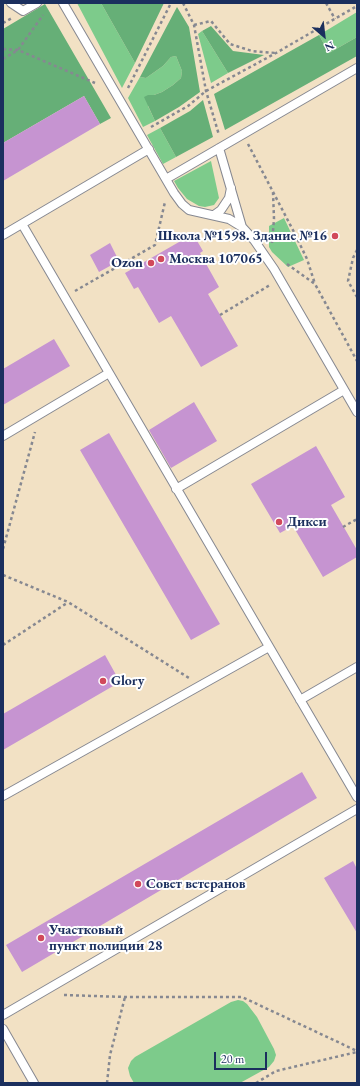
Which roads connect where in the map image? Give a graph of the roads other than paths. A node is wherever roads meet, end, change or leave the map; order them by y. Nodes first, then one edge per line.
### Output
1 (11, 3) edge
2 (37, 3) edge
3 (63, 3) edge
4 (357, 68) edge
5 (221, 147) junction
6 (149, 149) junction
7 (167, 181) junction
8 (232, 188) junction
9 (214, 215) junction
10 (22, 224) junction
11 (242, 227) junction
12 (3, 235) edge
13 (109, 373) junction
14 (344, 390) junction
15 (357, 412) edge
16 (3, 436) edge
17 (176, 488) junction
18 (269, 647) junction
19 (357, 667) edge
20 (300, 700) junction
21 (3, 796) edge
22 (357, 797) edge
23 (357, 809) edge
24 (3, 1015) edge
25 (3, 1029) edge
26 (34, 1083) edge

1 - 2 lane
3 - 6 lane
4 - 5 lane
5 - 7 lane
5 - 8 lane
6 - 7 lane
6 - 10 lane
7 - 9 lane
8 - 9 lane
8 - 11 lane
9 - 11 lane
10 - 12 lane
10 - 13 lane
11 - 14 lane
13 - 16 lane
13 - 17 lane
14 - 15 lane
14 - 17 lane
17 - 18 lane
18 - 20 lane
18 - 21 lane
19 - 20 lane
20 - 22 lane
23 - 24 lane
25 - 26 lane

